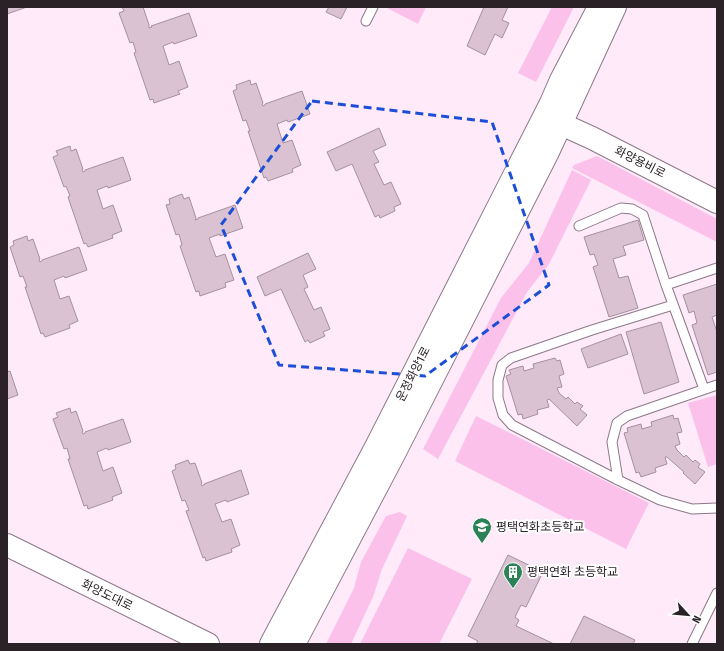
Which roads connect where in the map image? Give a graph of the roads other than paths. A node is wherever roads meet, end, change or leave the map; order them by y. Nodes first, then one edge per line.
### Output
1 (374, 7) edge
2 (599, 7) edge
3 (616, 7) edge
4 (366, 21) dead end
5 (556, 114) junction
6 (717, 186) edge
7 (717, 202) edge
8 (579, 226) dead end
9 (717, 268) edge
10 (666, 285) junction
11 (673, 305) junction
12 (717, 385) edge
13 (704, 389) junction
14 (618, 480) junction
15 (717, 508) edge
16 (7, 545) edge
17 (7, 560) edge
18 (717, 593) edge
19 (178, 644) edge
20 (208, 644) edge
21 (270, 644) edge
22 (294, 644) edge
23 (692, 644) edge

1 - 4 lane
2 - 5 street
3 - 5 street
5 - 6 street, 화양용비로
5 - 7 street, 화양용비로
5 - 21 street, 운정화양1로
5 - 22 street
8 - 10 lane
9 - 10 lane
10 - 11 lane
11 - 13 lane
11 - 14 lane
12 - 13 lane
13 - 14 lane
14 - 15 lane
16 - 20 street, 화양도대로
17 - 19 street, 화양도대로
18 - 23 lane

